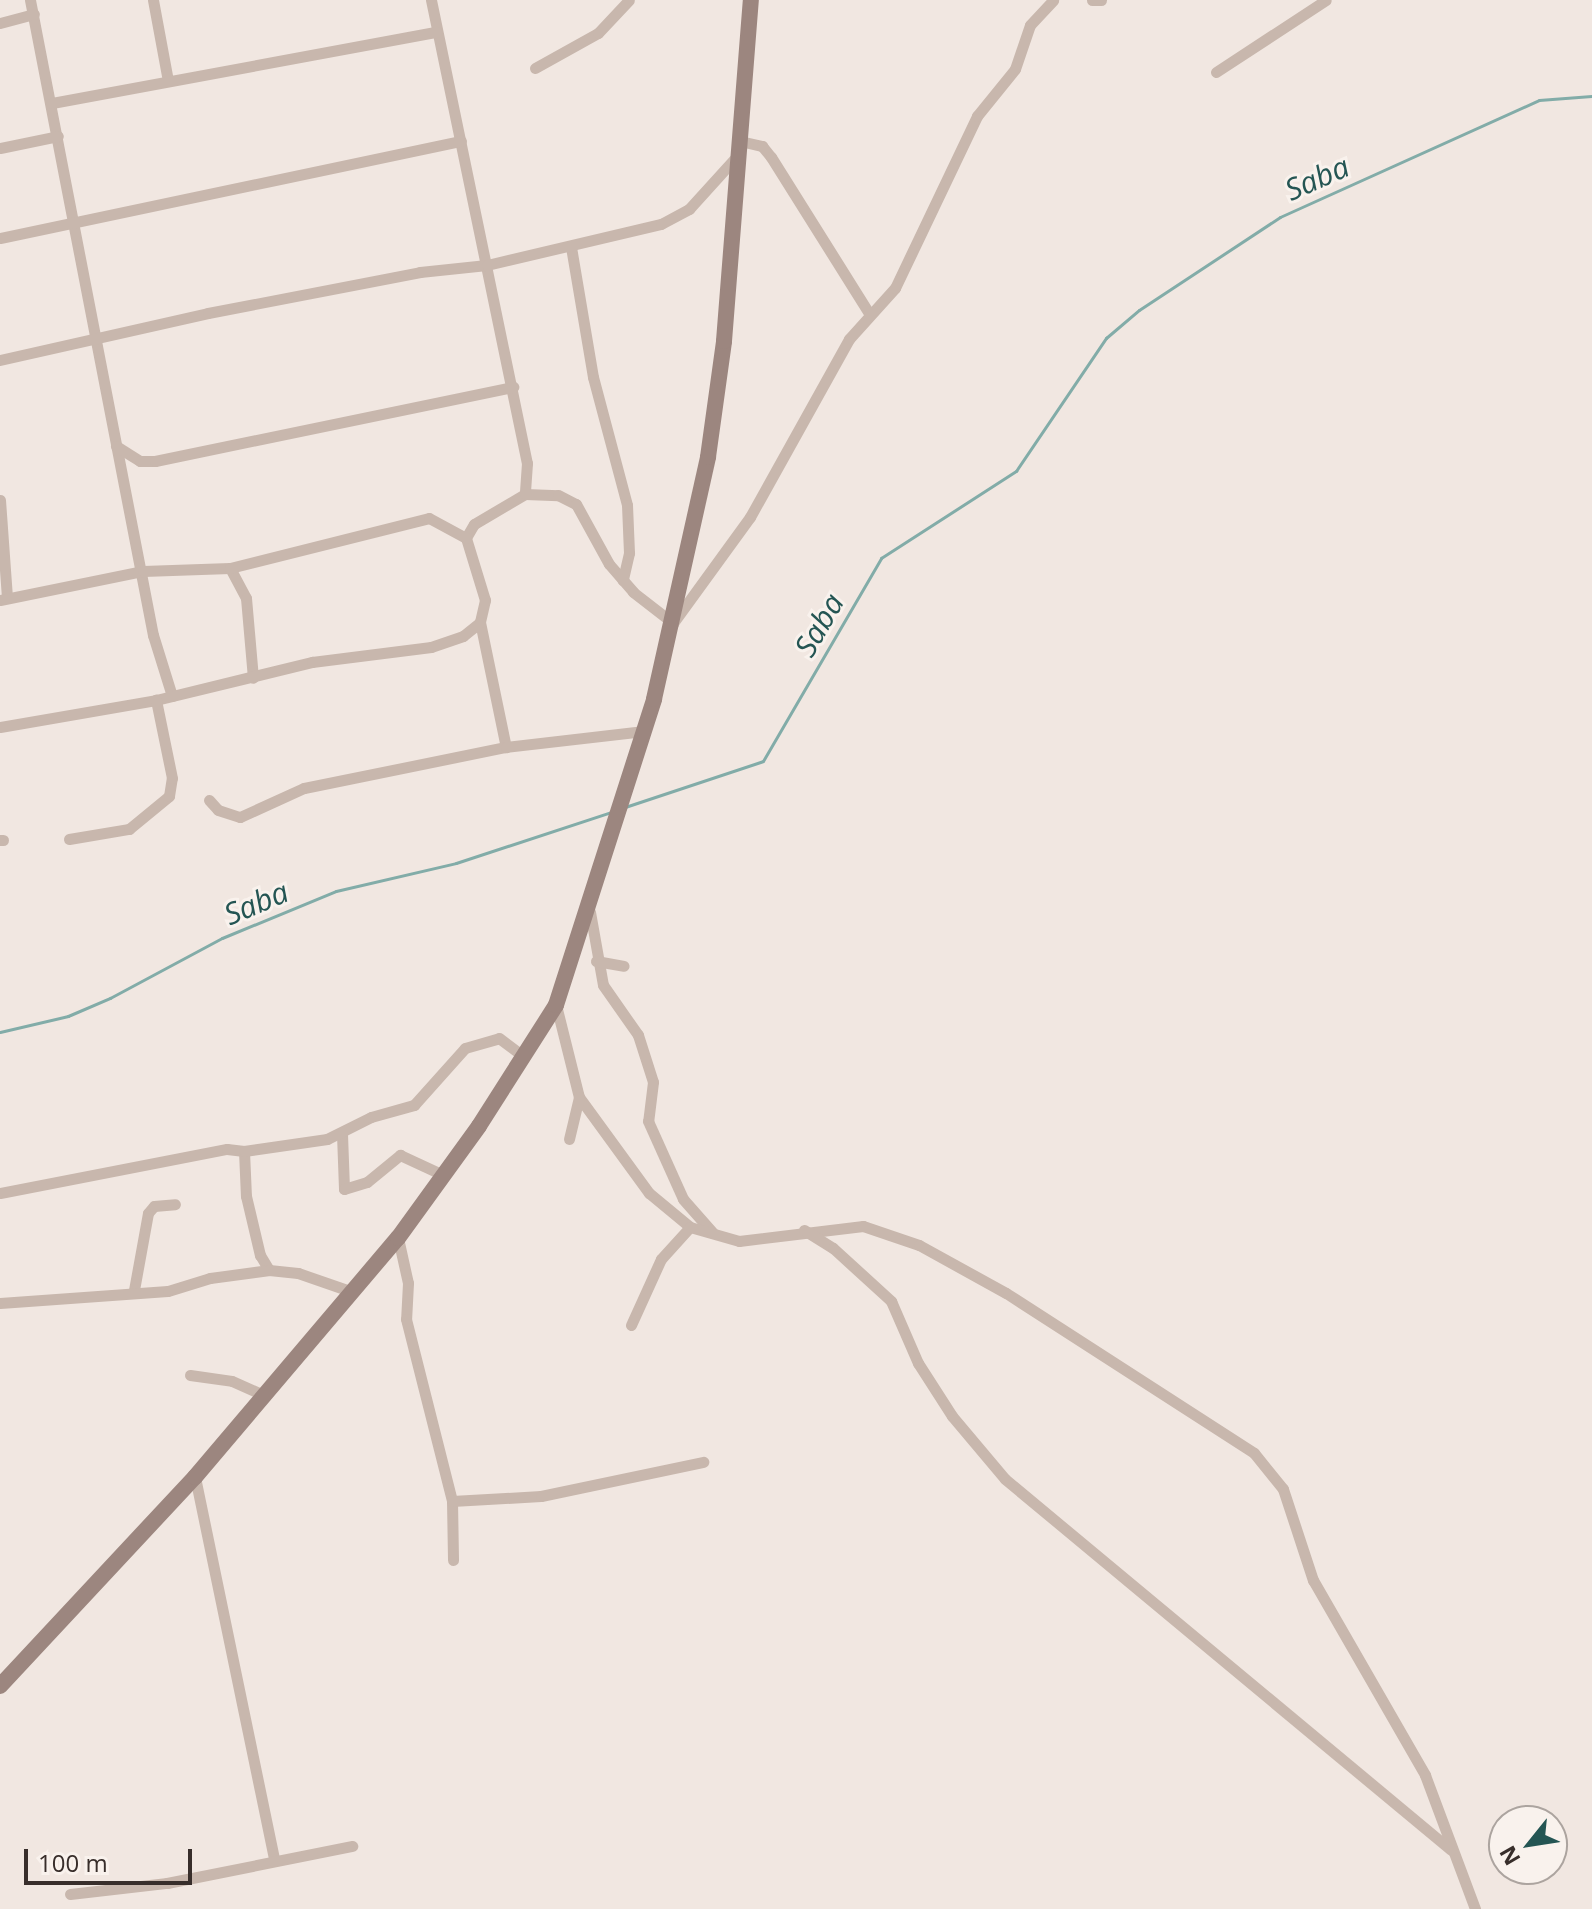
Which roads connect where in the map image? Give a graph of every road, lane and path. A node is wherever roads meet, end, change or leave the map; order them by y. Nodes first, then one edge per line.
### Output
1 (30, 0) edge
2 (153, 0) edge
3 (431, 0) edge
4 (629, 0) edge
5 (751, 0) edge
6 (1053, 0) edge
7 (1092, 0) edge
8 (1101, 0) edge
9 (1326, 0) edge
10 (34, 14) junction
11 (0, 23) edge
12 (436, 32) junction
13 (535, 68) dead end
14 (1216, 72) dead end
15 (168, 81) junction
16 (52, 103) junction
17 (58, 136) junction
18 (461, 141) junction
19 (739, 147) junction
20 (0, 148) edge
21 (74, 223) junction
22 (0, 238) edge
23 (571, 247) junction
24 (487, 265) junction
25 (870, 315) junction
26 (96, 337) junction
27 (0, 360) edge
28 (513, 387) junction
29 (115, 446) junction
30 (525, 494) junction
31 (0, 500) edge
32 (466, 538) junction
33 (230, 568) junction
34 (143, 571) junction
35 (623, 580) junction
36 (3, 599) edge
37 (480, 622) junction
38 (673, 623) junction
39 (253, 678) junction
40 (172, 696) junction
41 (156, 700) junction
42 (0, 727) edge
43 (644, 731) junction
44 (506, 747) junction
45 (209, 800) dead end
46 (69, 839) dead end
47 (590, 912) junction
48 (596, 961) junction
49 (624, 966) dead end
50 (556, 1005) junction
51 (524, 1057) junction
52 (579, 1097) junction
53 (342, 1134) junction
54 (569, 1139) dead end
55 (244, 1151) junction
56 (443, 1175) junction
57 (0, 1193) edge
58 (175, 1204) dead end
59 (690, 1227) junction
60 (804, 1230) junction
61 (716, 1237) junction
62 (398, 1238) junction
63 (269, 1270) junction
64 (134, 1290) junction
65 (353, 1292) junction
66 (0, 1303) edge
67 (631, 1325) dead end
68 (190, 1375) dead end
69 (266, 1396) junction
70 (703, 1462) dead end
71 (195, 1477) junction
72 (452, 1501) junction
73 (453, 1560) dead end
74 (0, 1686) edge
75 (352, 1846) dead end
76 (1451, 1851) junction
77 (274, 1859) junction
78 (70, 1894) dead end
79 (1475, 1909) edge

1 - 10 street
2 - 15 street
3 - 12 street
4 - 13 street
5 - 19 street
6 - 25 street
7 - 8 street
9 - 14 street
10 - 11 street
10 - 16 street
12 - 15 street
12 - 18 street
15 - 16 street
16 - 17 street
17 - 20 street
17 - 21 street
18 - 21 street
18 - 24 street
19 - 23 street
19 - 25 street
19 - 38 street
21 - 22 street
21 - 26 street
23 - 24 street
23 - 35 street
24 - 26 street
24 - 28 street
25 - 38 street
26 - 27 street
26 - 29 street
28 - 29 street
28 - 30 street
29 - 34 street
30 - 32 street
30 - 35 street
31 - 36 street
32 - 33 street
32 - 37 street
33 - 34 street
33 - 39 street
34 - 36 street
34 - 40 street
35 - 38 street
37 - 39 street
37 - 44 street
38 - 43 street
39 - 40 street
40 - 41 street
41 - 42 street
41 - 46 street
43 - 44 street
43 - 47 street
44 - 45 street
47 - 48 street
47 - 50 street
48 - 49 street
48 - 61 street
50 - 51 street
50 - 52 street
51 - 53 street
51 - 56 street
52 - 54 street
52 - 59 street
53 - 55 street
53 - 56 street
55 - 57 street
55 - 63 street
56 - 62 street
58 - 64 street
59 - 61 street
59 - 67 street
60 - 61 street
60 - 76 street
60 - 76 street
62 - 65 street
62 - 72 street
63 - 64 street
63 - 65 street
64 - 66 street
65 - 69 street
68 - 69 street
69 - 71 street
70 - 72 street
71 - 74 street
71 - 77 street
72 - 73 street
75 - 77 street
76 - 79 street
77 - 78 street

